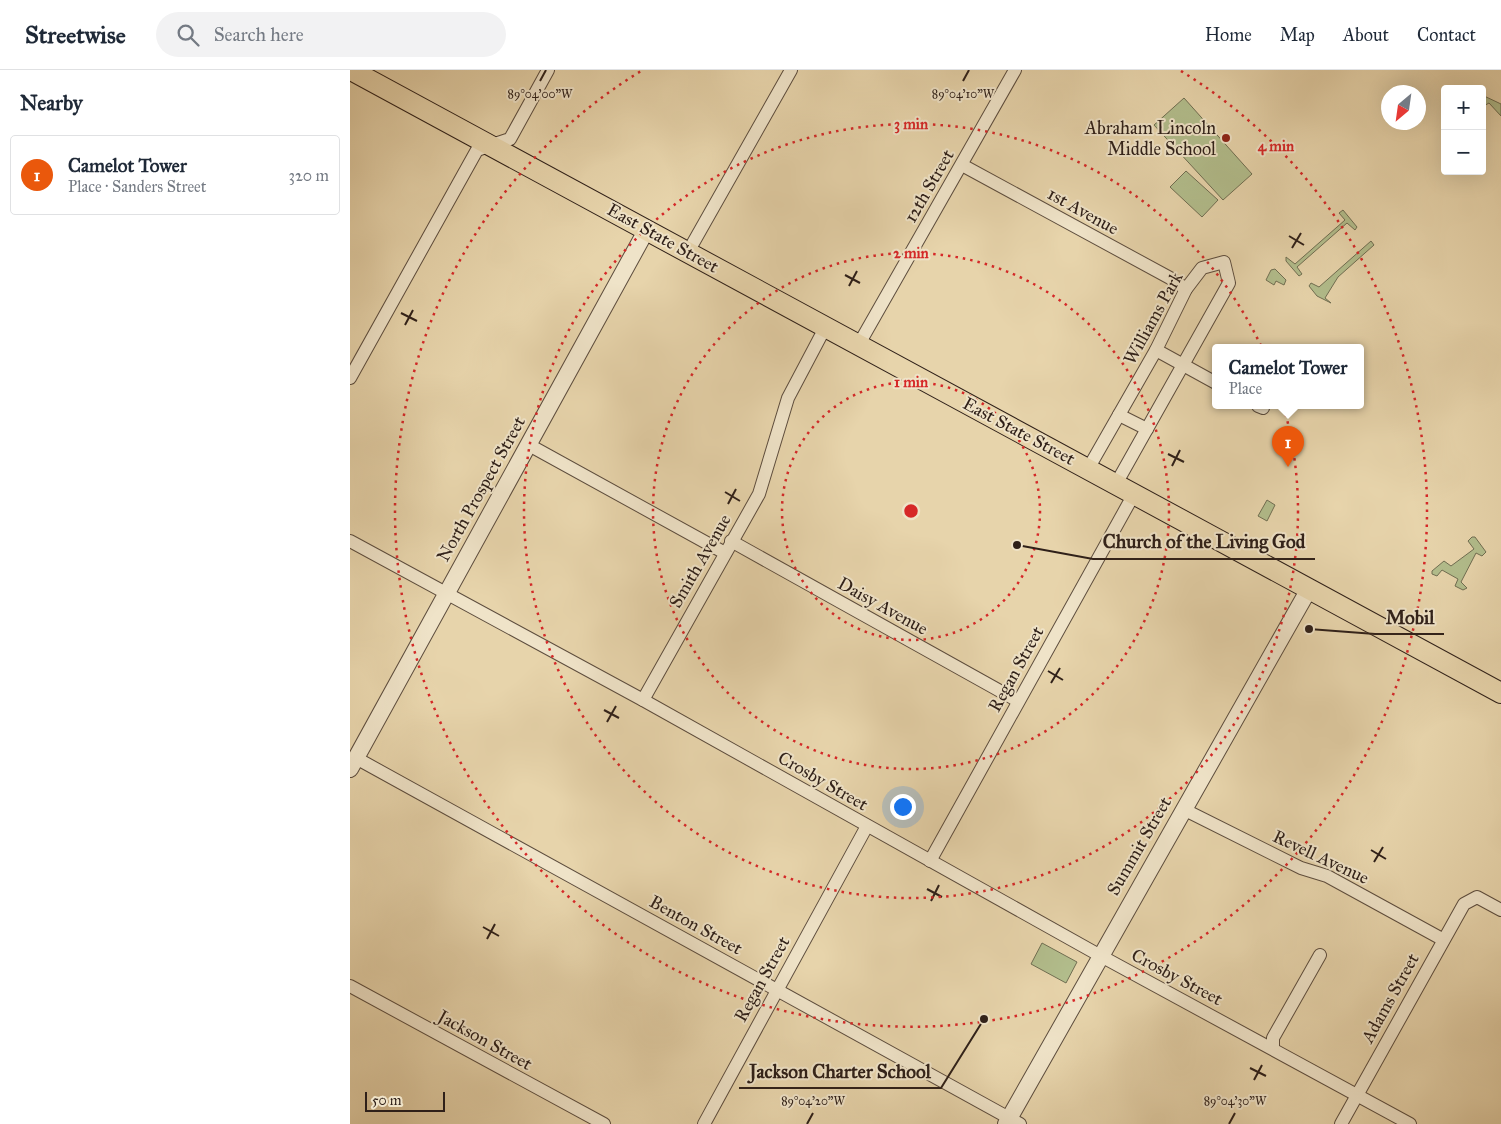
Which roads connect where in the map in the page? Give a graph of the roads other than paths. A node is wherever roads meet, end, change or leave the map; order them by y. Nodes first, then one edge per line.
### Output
1 (351, 70) edge
2 (548, 70) edge
3 (791, 70) edge
4 (1015, 70) edge
5 (485, 147) junction
6 (962, 165) junction
7 (647, 229) junction
8 (688, 252) junction
9 (1186, 290) junction
10 (826, 326) junction
11 (859, 344) junction
12 (1156, 350) junction
13 (1184, 365) junction
14 (350, 378) edge
15 (1212, 381) edge
16 (1119, 414) junction
17 (1147, 430) junction
18 (529, 445) junction
19 (1088, 469) junction
20 (1116, 484) junction
21 (1134, 494) junction
22 (731, 541) junction
23 (350, 542) edge
24 (725, 553) junction
25 (1309, 589) junction
26 (445, 593) junction
27 (1501, 693) edge
28 (642, 700) junction
29 (1018, 701) junction
30 (353, 763) edge
31 (1184, 809) junction
32 (867, 826) junction
33 (930, 861) junction
34 (1501, 910) edge
35 (1442, 939) junction
36 (1320, 955) dead end
37 (1099, 956) junction
38 (350, 986) edge
39 (776, 989) junction
40 (1273, 1048) junction
41 (1356, 1095) junction
42 (1012, 1122) edge
43 (604, 1124) edge
44 (704, 1124) edge
45 (1341, 1124) edge
46 (1410, 1124) edge

1 - 5 main road, East State Street
2 - 5 street
3 - 8 street
4 - 6 street, 12th Street
5 - 7 main road, East State Street
5 - 14 street
6 - 9 street, 1st Avenue
6 - 11 street, 12th Street
7 - 8 main road, East State Street
7 - 18 street, North Prospect Street
8 - 10 main road, East State Street
9 - 12 street, Williams Park
9 - 13 street, Williams Park
10 - 11 main road, East State Street
10 - 22 street, Smith Avenue
11 - 19 main road, East State Street
12 - 13 street
12 - 16 street, Williams Park
13 - 15 street
13 - 17 street, Williams Park
16 - 17 street
16 - 19 street, Williams Park
17 - 20 street, Williams Park
18 - 24 street
18 - 26 street, North Prospect Street
19 - 20 main road, East State Street
20 - 21 main road, East State Street
21 - 25 main road, East State Street
21 - 29 street, Regan Street
22 - 24 street, Smith Avenue
22 - 29 street, Daisy Avenue
23 - 26 street, Crosby Street
24 - 28 street, Smith Avenue
25 - 27 main road, East State Street
25 - 31 street, Summit Street
26 - 28 street, Crosby Street
26 - 30 street, North Prospect Street
28 - 32 street, Crosby Street
29 - 33 street, Regan Street
30 - 39 street, Benton Street
31 - 35 street, Revell Avenue
31 - 37 street, Summit Street
32 - 33 street, Crosby Street
32 - 39 street, Regan Street
33 - 37 street, Crosby Street
34 - 35 street, Adams Street
35 - 41 street, Adams Street
36 - 40 street
37 - 40 street, Crosby Street
37 - 42 street, Summit Street
38 - 43 street, Jackson Street
39 - 42 street, Benton Street
39 - 44 street, Regan Street
40 - 41 street, Crosby Street
41 - 45 street, Adams Street
41 - 46 street, Crosby Street

